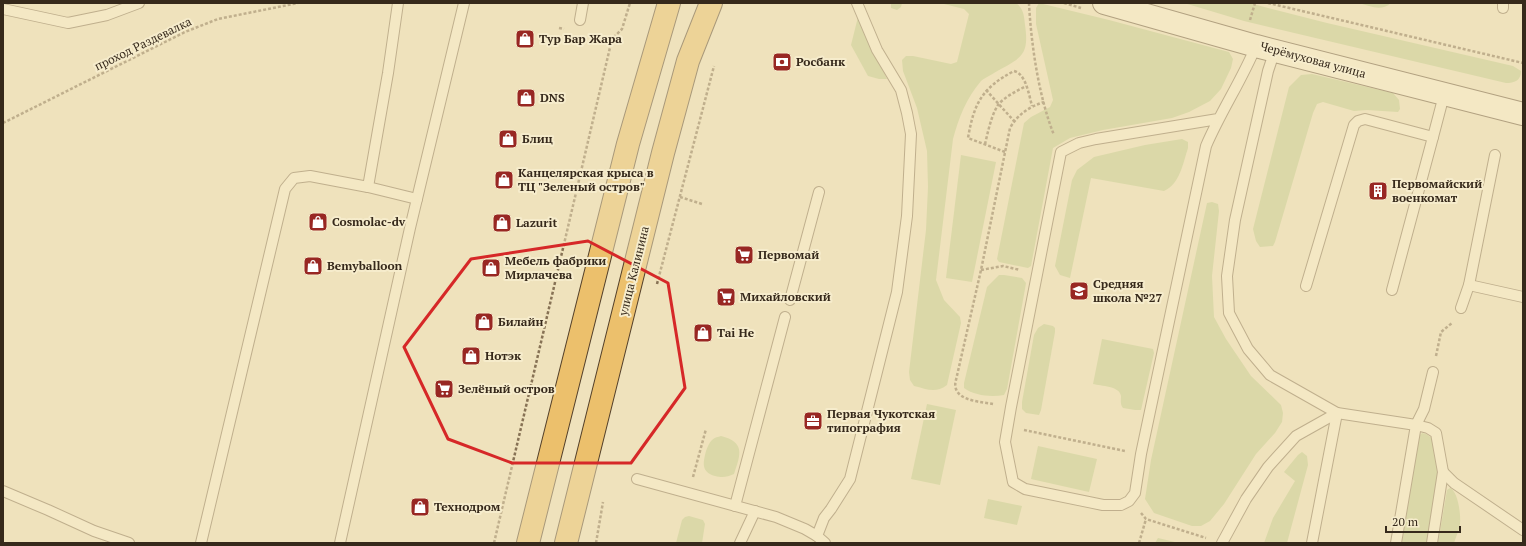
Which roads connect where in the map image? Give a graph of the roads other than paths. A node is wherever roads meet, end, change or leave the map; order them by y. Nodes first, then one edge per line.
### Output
1 (139, 3) edge
2 (398, 3) edge
3 (464, 3) edge
4 (583, 3) edge
5 (669, 3) edge
6 (711, 3) edge
7 (857, 3) edge
8 (1104, 3) edge
9 (3, 9) edge
10 (580, 20) dead end
11 (1266, 48) junction
12 (1444, 94) junction
13 (1523, 114) edge
14 (1218, 119) junction
15 (1433, 136) junction
16 (1496, 156) dead end
17 (368, 187) junction
18 (819, 192) dead end
19 (417, 199) junction
20 (1469, 285) junction
21 (1306, 286) dead end
22 (1392, 290) dead end
23 (1523, 297) edge
24 (790, 300) dead end
25 (1461, 308) road end
26 (786, 317) dead end
27 (1433, 372) road end
28 (1337, 413) junction
29 (1416, 424) junction
30 (1443, 472) junction
31 (637, 479) dead end
32 (3, 491) edge
33 (735, 506) junction
34 (755, 511) junction
35 (1523, 530) edge
36 (819, 541) edge
37 (129, 543) edge
38 (201, 543) edge
39 (340, 543) edge
40 (528, 543) edge
41 (566, 543) edge
42 (740, 543) edge
43 (1222, 543) edge
44 (1312, 543) edge
45 (1396, 543) edge
46 (1432, 543) edge

1 - 9 lane
2 - 17 lane
3 - 19 lane
4 - 10 lane
5 - 40 highway
6 - 41 highway, улица Калинина
7 - 36 lane
8 - 11 main road, Черёмуховая улица
11 - 12 main road, Черёмуховая улица
11 - 14 lane
11 - 28 lane
12 - 13 main road, Черёмуховая улица
12 - 15 lane
14 - 14 lane
15 - 21 lane
15 - 22 lane
16 - 20 lane
17 - 19 lane
17 - 38 lane
18 - 24 lane
19 - 39 lane
20 - 23 lane
20 - 25 lane
26 - 33 lane
27 - 29 lane
28 - 29 lane
28 - 43 lane
28 - 44 lane
29 - 30 lane
29 - 45 lane
30 - 35 lane
30 - 46 lane
31 - 33 lane
32 - 37 lane
33 - 34 lane
34 - 36 lane
34 - 42 lane

